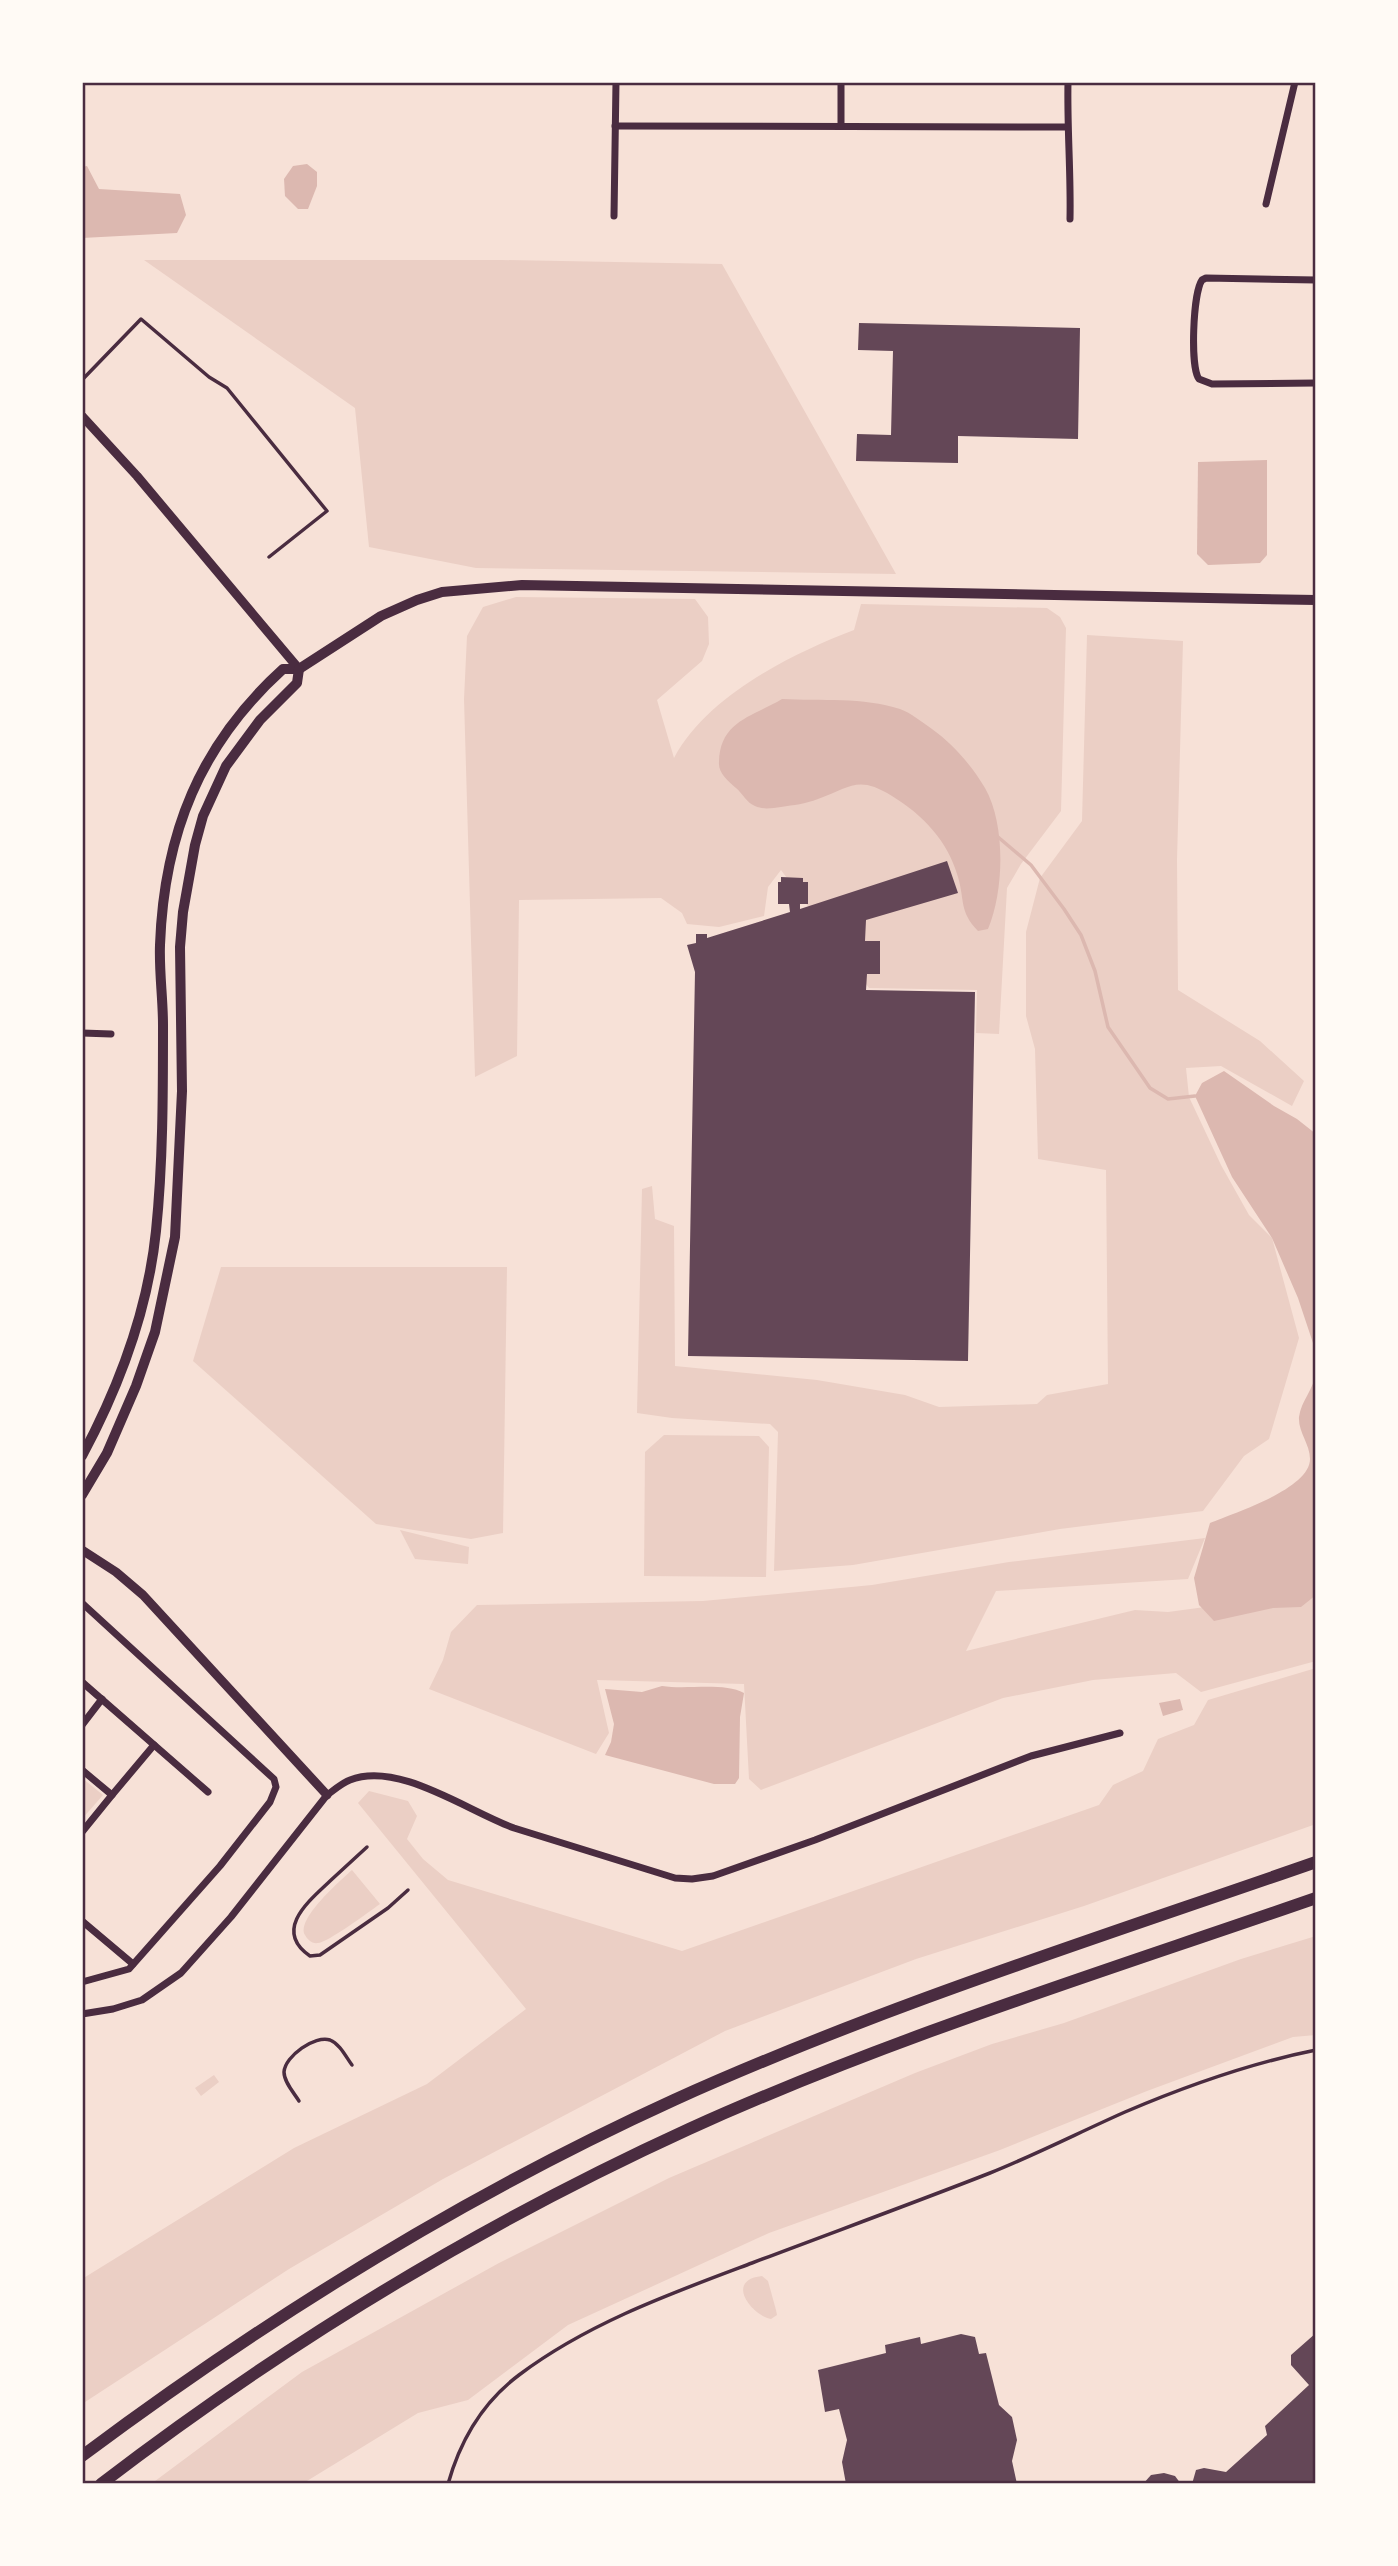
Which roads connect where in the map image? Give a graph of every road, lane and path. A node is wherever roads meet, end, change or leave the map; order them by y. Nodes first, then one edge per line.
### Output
1 (616, 82) edge
2 (841, 82) edge
3 (1068, 82) edge
4 (1295, 82) edge
5 (615, 126) junction
6 (841, 126) junction
7 (1067, 127) junction
8 (1266, 204) dead end
9 (614, 216) dead end
10 (1070, 219) dead end
11 (1316, 280) edge
12 (82, 380) edge
13 (1316, 383) edge
14 (82, 416) edge
15 (269, 557) dead end
16 (1289, 600) junction
17 (1316, 600) edge
18 (1316, 606) edge
19 (299, 668) junction
20 (82, 1033) edge
21 (111, 1034) dead end
22 (100, 1422) junction
23 (82, 1444) edge
24 (82, 1456) edge
25 (82, 1495) edge
26 (82, 1550) edge
27 (82, 1603) edge
28 (82, 1682) edge
29 (102, 1699) junction
30 (82, 1724) edge
31 (1120, 1733) dead end
32 (154, 1745) junction
33 (82, 1770) edge
34 (208, 1791) dead end
35 (112, 1795) junction
36 (327, 1795) junction
37 (82, 1832) edge
38 (367, 1847) dead end
39 (1316, 1861) edge
40 (408, 1890) dead end
41 (1316, 1898) edge
42 (82, 1921) edge
43 (133, 1964) junction
44 (82, 1982) edge
45 (82, 2014) edge
46 (1316, 2050) edge
47 (352, 2065) dead end
48 (299, 2101) dead end
49 (82, 2456) edge
50 (101, 2484) edge
51 (448, 2484) edge

1 - 5 street
2 - 6 street
3 - 7 street
4 - 8 street
5 - 6 street
5 - 9 street
6 - 7 street
7 - 10 street
11 - 13 street
12 - 15 lane
14 - 19 street
16 - 17 main road
16 - 18 main road
16 - 19 main road
19 - 22 main road
19 - 25 main road
20 - 21 street
22 - 23 main road
22 - 24 main road
26 - 36 street
27 - 43 street
28 - 29 street
29 - 30 street
29 - 32 street
31 - 36 street
32 - 34 street
32 - 35 street
33 - 35 street
35 - 37 street
36 - 45 street
38 - 40 lane
39 - 49 highway
41 - 50 highway
42 - 43 street
43 - 44 street
46 - 51 lane
47 - 48 lane

